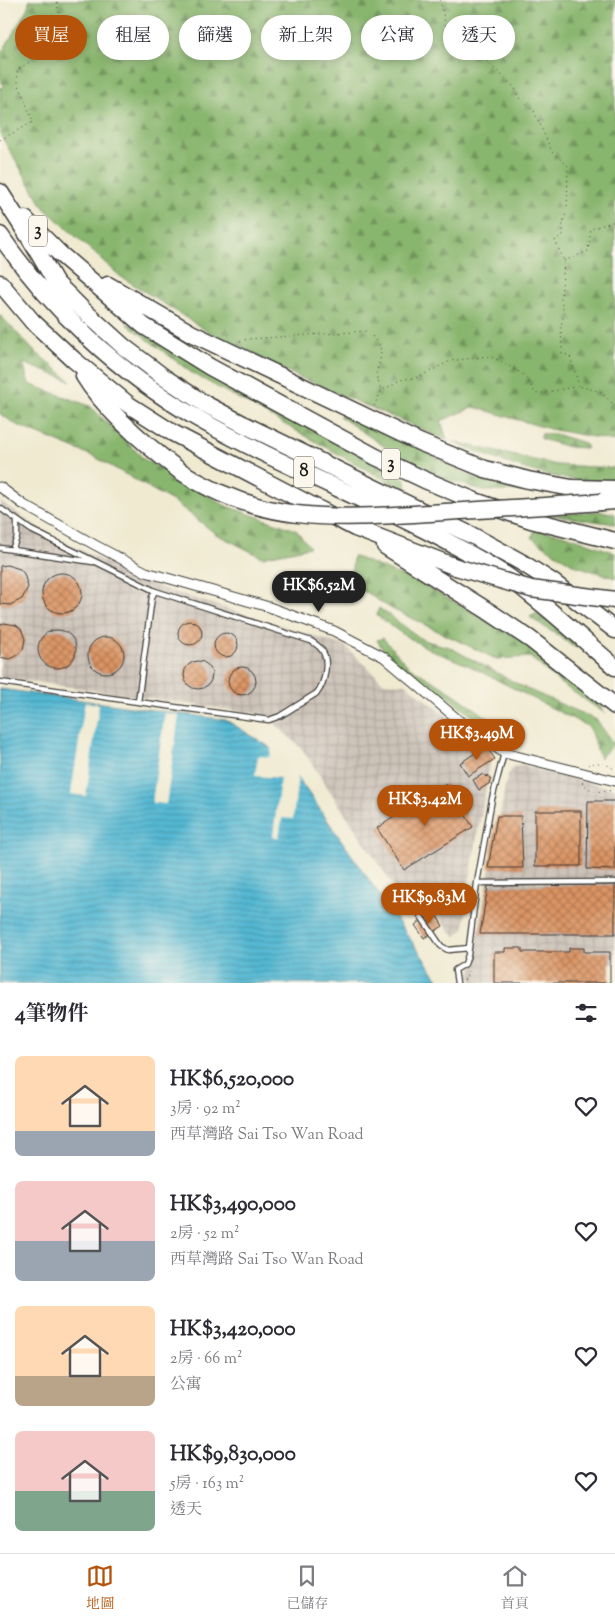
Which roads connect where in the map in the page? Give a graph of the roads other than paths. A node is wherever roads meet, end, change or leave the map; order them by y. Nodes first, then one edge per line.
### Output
1 (3, 196) edge
2 (0, 235) edge
3 (70, 262) junction
4 (0, 271) edge
5 (0, 283) edge
6 (15, 302) junction
7 (74, 360) junction
8 (0, 487) edge
9 (615, 489) edge
10 (608, 502) edge
11 (0, 508) edge
12 (17, 520) junction
13 (355, 528) junction
14 (615, 541) edge
15 (0, 548) edge
16 (12, 550) junction
17 (97, 563) junction
18 (155, 591) junction
19 (615, 600) edge
20 (615, 630) edge
21 (615, 667) edge
22 (0, 682) edge
23 (138, 702) junction
24 (615, 706) edge
25 (504, 753) junction
26 (615, 780) edge
27 (615, 882) edge
28 (477, 883) junction
29 (416, 908) dead end
30 (469, 948) junction
31 (459, 982) edge

1 - 3 highway, 3
1 - 20 highway, 8
2 - 21 highway, 8
3 - 9 highway
3 - 14 highway, 3
4 - 6 highway
5 - 6 highway
6 - 7 highway
7 - 10 highway, bridge
7 - 13 highway, bridge
8 - 25 street
11 - 12 lane
12 - 16 lane
12 - 17 lane
13 - 19 highway, bridge
13 - 24 highway
15 - 16 lane
16 - 17 lane
17 - 18 lane
18 - 23 lane
18 - 23 lane
22 - 23 lane
25 - 26 street
25 - 28 lane
27 - 28 lane
28 - 30 lane
29 - 30 lane
30 - 31 lane

